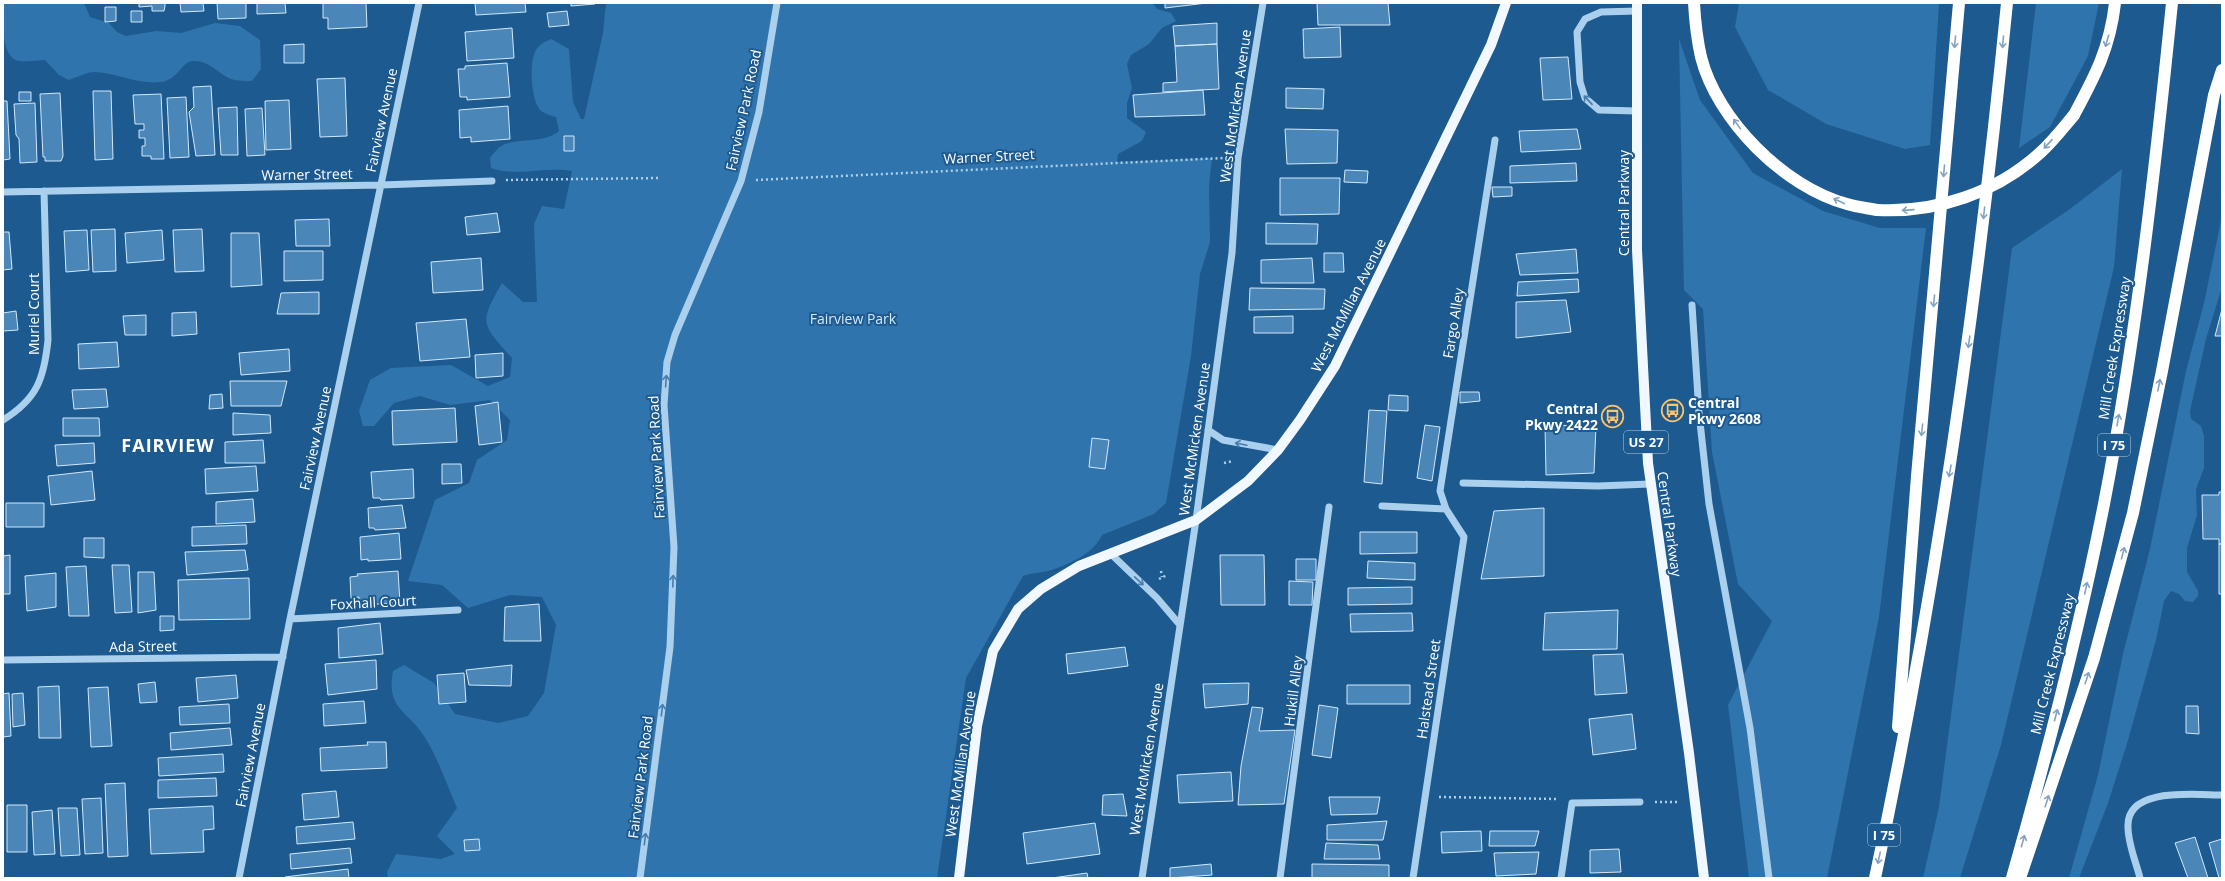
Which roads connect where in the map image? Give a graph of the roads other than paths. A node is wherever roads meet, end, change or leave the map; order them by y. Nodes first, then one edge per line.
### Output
1 (419, 3) edge
2 (777, 3) edge
3 (1263, 3) edge
4 (1506, 3) edge
5 (1694, 3) edge
6 (1959, 3) edge
7 (2006, 3) edge
8 (2115, 3) edge
9 (2172, 3) edge
10 (1637, 7) edge
11 (2222, 70) edge
12 (1637, 111) junction
13 (1495, 140) dead end
14 (492, 181) road end
15 (381, 185) junction
16 (3, 192) edge
17 (44, 192) junction
18 (1692, 305) dead end
19 (3, 420) edge
20 (1208, 430) junction
21 (1278, 450) junction
22 (1463, 483) dead end
23 (1650, 484) junction
24 (1382, 506) dead end
25 (1329, 507) dead end
26 (1446, 509) junction
27 (1196, 520) junction
28 (1111, 554) junction
29 (458, 610) dead end
30 (290, 619) junction
31 (1180, 625) junction
32 (283, 657) junction
33 (3, 660) edge
34 (1893, 792) junction
35 (2222, 796) edge
36 (1640, 802) road end
37 (239, 878) edge
38 (640, 878) edge
39 (959, 878) edge
40 (1142, 878) edge
41 (1280, 878) edge
42 (1413, 878) edge
43 (1561, 878) edge
44 (1704, 878) edge
45 (1769, 878) edge
46 (1875, 878) edge
47 (2012, 878) edge
48 (2020, 878) edge
49 (2140, 878) edge

1 - 15 street, Fairview Avenue
38 -> 2 street, Fairview Park Road
3 - 20 street, West McMicken Avenue
4 - 21 main road, West McMillan Avenue
8 -> 5 highway, bridge
6 -> 34 highway
7 -> 34 highway, I 75
47 -> 9 highway, Mill Creek Expressway / I 75
10 - 12 main road, Central Parkway / US 27
12 -> 10 street
48 -> 11 highway
12 - 23 main road, Central Parkway / US 27
13 - 26 street, Fargo Alley
14 - 15 street, Warner Street
15 - 17 street, Warner Street
15 - 30 street, Fairview Avenue
16 - 17 street, Warner Street
17 - 19 street, Muriel Court
18 - 45 street
21 -> 20 street
20 - 27 street, West McMicken Avenue
21 - 27 main road, West McMillan Avenue
22 - 23 street
23 - 44 main road, Central Parkway / US 27
24 - 26 street
25 - 41 street, Hukill Alley
26 - 42 street, Halstead Street
27 - 28 main road, West McMillan Avenue
27 - 31 street, West McMicken Avenue
28 -> 31 street
28 - 39 main road, West McMillan Avenue
29 - 30 street, Foxhall Court
30 - 32 street, Fairview Avenue
31 - 40 street, West McMicken Avenue
32 - 33 street, Ada Street
32 - 37 street, Fairview Avenue
34 -> 46 highway, I 75
35 - 49 street
36 - 43 street

